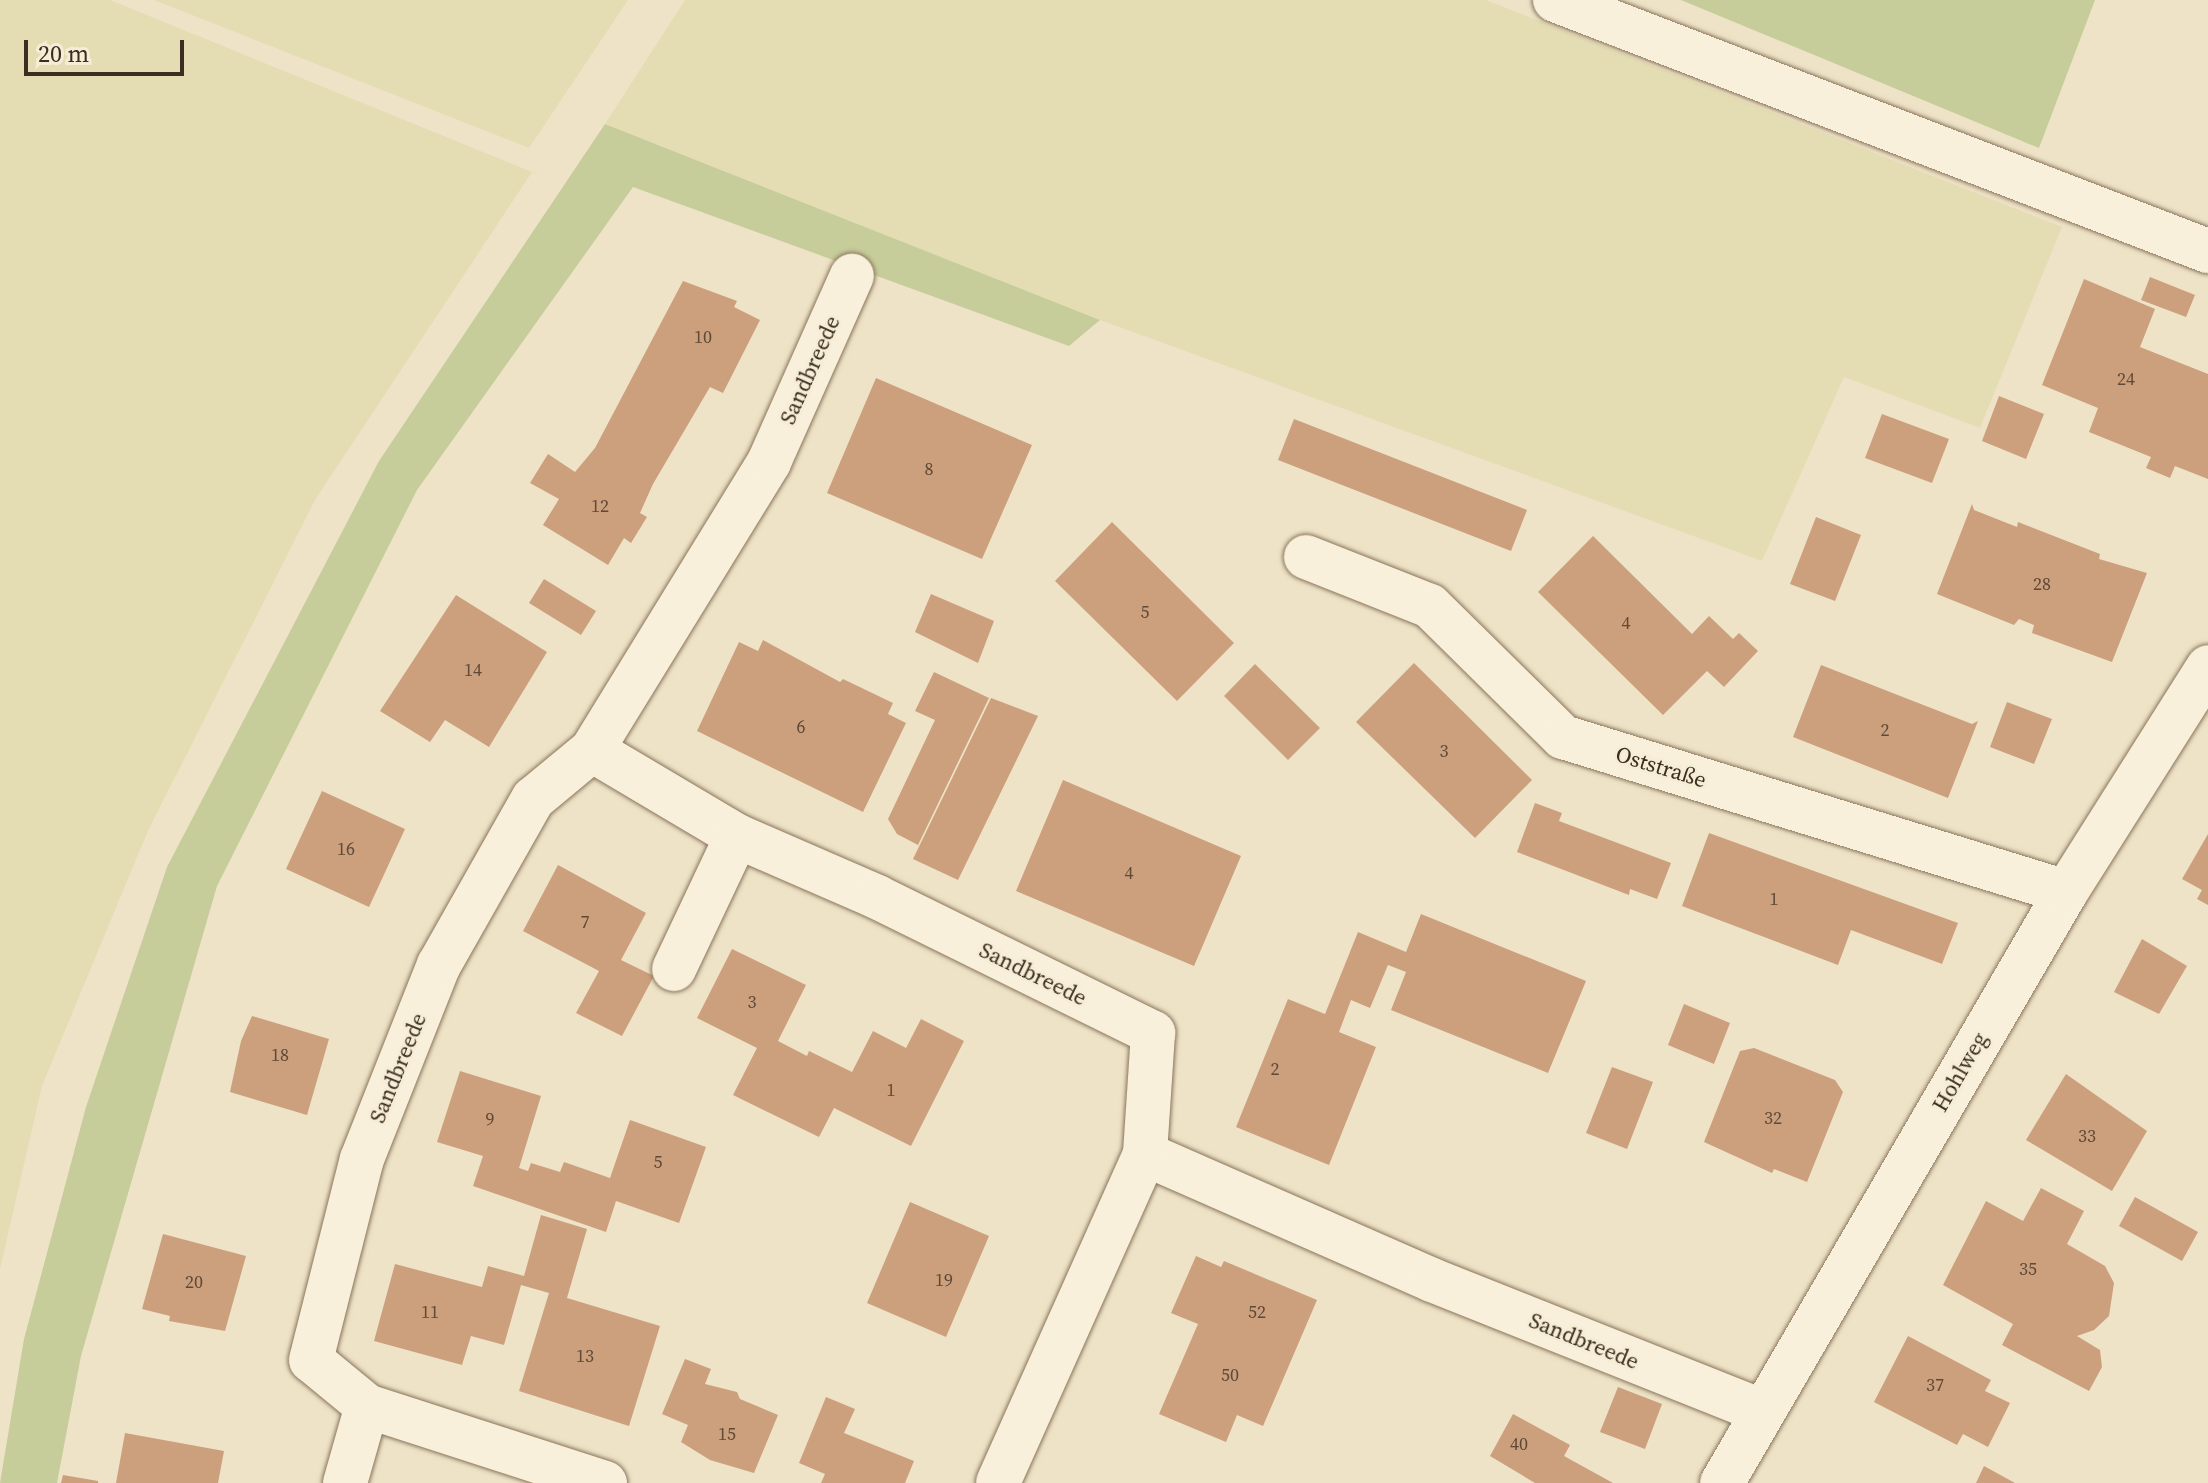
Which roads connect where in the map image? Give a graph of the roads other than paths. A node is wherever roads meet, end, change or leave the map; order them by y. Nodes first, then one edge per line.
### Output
1 (1555, 0) edge
2 (2208, 251) edge
3 (852, 276) dead end
4 (1306, 557) dead end
5 (2208, 667) edge
6 (592, 750) junction
7 (737, 836) junction
8 (2066, 892) junction
9 (674, 969) dead end
10 (1145, 1154) junction
11 (367, 1406) junction
12 (1761, 1411) junction
13 (345, 1483) edge
14 (605, 1483) edge
15 (998, 1483) edge
16 (1722, 1483) edge

1 - 2 street
3 - 6 street, Sandbreede
4 - 8 street, Oststraße
5 - 8 street, Hohlweg
6 - 7 street, Sandbreede
6 - 11 street, Sandbreede
7 - 9 street
7 - 10 street, Sandbreede
8 - 12 street, Hohlweg
10 - 12 street, Sandbreede
10 - 15 street, Sandbreede
11 - 13 street
11 - 14 street, Sandbreede
12 - 16 street, Hohlweg

